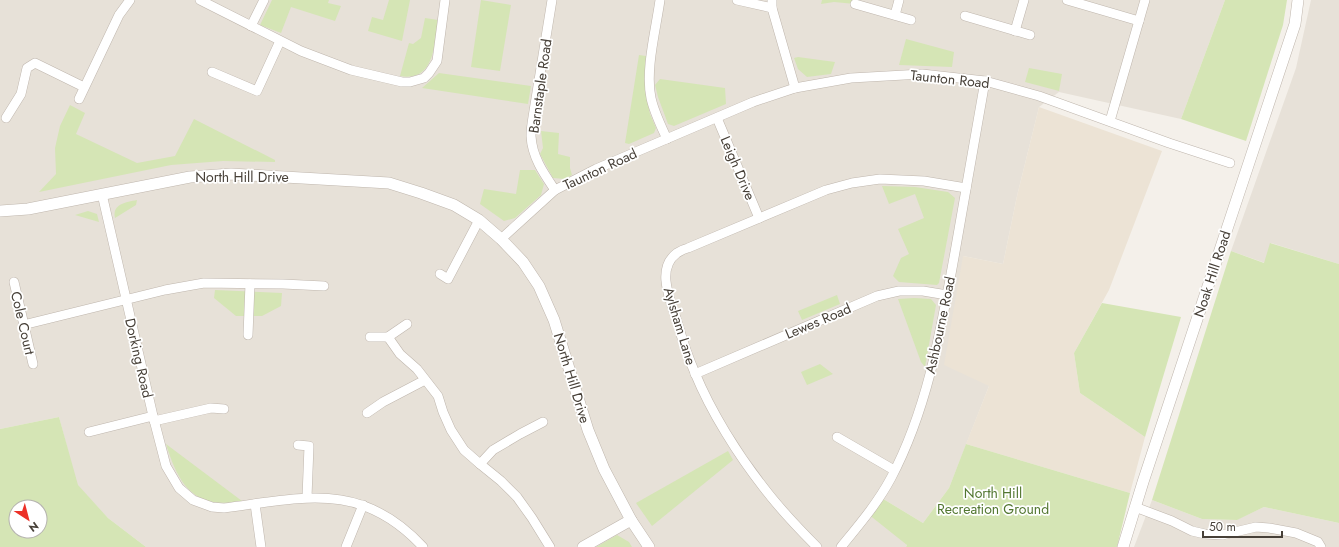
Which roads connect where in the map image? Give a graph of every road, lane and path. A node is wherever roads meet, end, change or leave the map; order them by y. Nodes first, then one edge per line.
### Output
1 (130, 0) edge
2 (200, 0) edge
3 (264, 0) edge
4 (445, 0) edge
5 (552, 0) edge
6 (660, 0) edge
7 (737, 0) edge
8 (900, 0) edge
9 (1024, 0) edge
10 (1067, 0) edge
11 (1145, 0) edge
12 (1298, 0) edge
13 (772, 4) edge
14 (855, 4) dead end
15 (895, 15) junction
16 (965, 16) dead end
17 (911, 20) dead end
18 (1139, 21) junction
19 (250, 26) junction
20 (1015, 30) junction
21 (1030, 35) dead end
22 (280, 41) junction
23 (212, 72) dead end
24 (985, 81) junction
25 (84, 87) junction
26 (795, 88) junction
27 (78, 99) dead end
28 (6, 118) dead end
29 (717, 118) junction
30 (1110, 121) junction
31 (667, 139) junction
32 (1230, 163) dead end
33 (966, 188) junction
34 (555, 190) junction
35 (102, 194) junction
36 (0, 211) edge
37 (759, 218) junction
38 (479, 220) junction
39 (501, 239) junction
40 (440, 274) dead end
41 (14, 282) dead end
42 (250, 284) junction
43 (324, 286) dead end
44 (947, 295) junction
45 (126, 300) junction
46 (407, 324) dead end
47 (23, 325) junction
48 (248, 335) dead end
49 (388, 336) junction
50 (370, 337) dead end
51 (32, 364) dead end
52 (695, 374) junction
53 (425, 380) junction
54 (224, 409) dead end
55 (367, 413) dead end
56 (153, 419) junction
57 (543, 422) dead end
58 (89, 432) dead end
59 (837, 437) dead end
60 (298, 445) dead end
61 (480, 464) junction
62 (894, 470) junction
63 (306, 497) junction
64 (255, 504) junction
65 (363, 505) junction
66 (1135, 507) junction
67 (631, 520) junction
68 (261, 547) edge
69 (346, 547) edge
70 (423, 547) edge
71 (550, 547) edge
72 (583, 547) edge
73 (649, 547) edge
74 (817, 547) edge
75 (841, 547) edge
76 (1123, 547) edge
77 (1321, 547) edge

1 - 25 street
2 - 19 street
3 - 19 street
4 - 22 street
5 - 34 street, Barnstaple Road
6 - 31 street
7 - 13 street
8 - 15 street
9 - 20 street
10 - 18 street
11 - 18 street
12 - 66 street, Noak Hill Road
13 - 26 street
14 - 15 street
15 - 17 street
16 - 20 street
18 - 30 street
19 - 22 street
20 - 21 street
22 - 23 street
24 - 26 street, Taunton Road
24 - 30 street, Taunton Road
24 - 33 street, Ashbourne Road
25 - 27 street
25 - 28 street
26 - 29 street, Taunton Road
29 - 31 street, Taunton Road
29 - 37 street, Leigh Drive
30 - 32 street, Taunton Road
31 - 34 street, Taunton Road
33 - 37 street, Aylsham Lane
33 - 44 street, Ashbourne Road
34 - 39 street, Taunton Road
35 - 36 street, North Hill Drive
35 - 38 street, North Hill Drive
35 - 45 street, Dorking Road
37 - 52 street, Aylsham Lane
38 - 39 street, North Hill Drive
38 - 40 street
39 - 67 street, North Hill Drive
41 - 47 street, Cole Court
42 - 43 street
42 - 45 street
42 - 48 street
44 - 52 street, Lewes Road
44 - 62 street, Ashbourne Road
45 - 47 street, Dorking Road
45 - 56 street, Dorking Road
46 - 49 street
47 - 51 street, Cole Court
49 - 50 street
49 - 53 street
52 - 74 street, Aylsham Lane
53 - 55 street
53 - 61 street
54 - 56 street
56 - 58 street, Dorking Road
56 - 64 street, Dorking Road
57 - 61 street
59 - 62 street
60 - 63 street
61 - 71 street
62 - 75 street, Ashbourne Road
63 - 64 street, Dorking Road
63 - 65 street, Dorking Road
64 - 68 street
65 - 69 street
65 - 70 street, Dorking Road
66 - 76 street, Noak Hill Road
66 - 77 street
67 - 72 street
67 - 73 street, North Hill Drive

